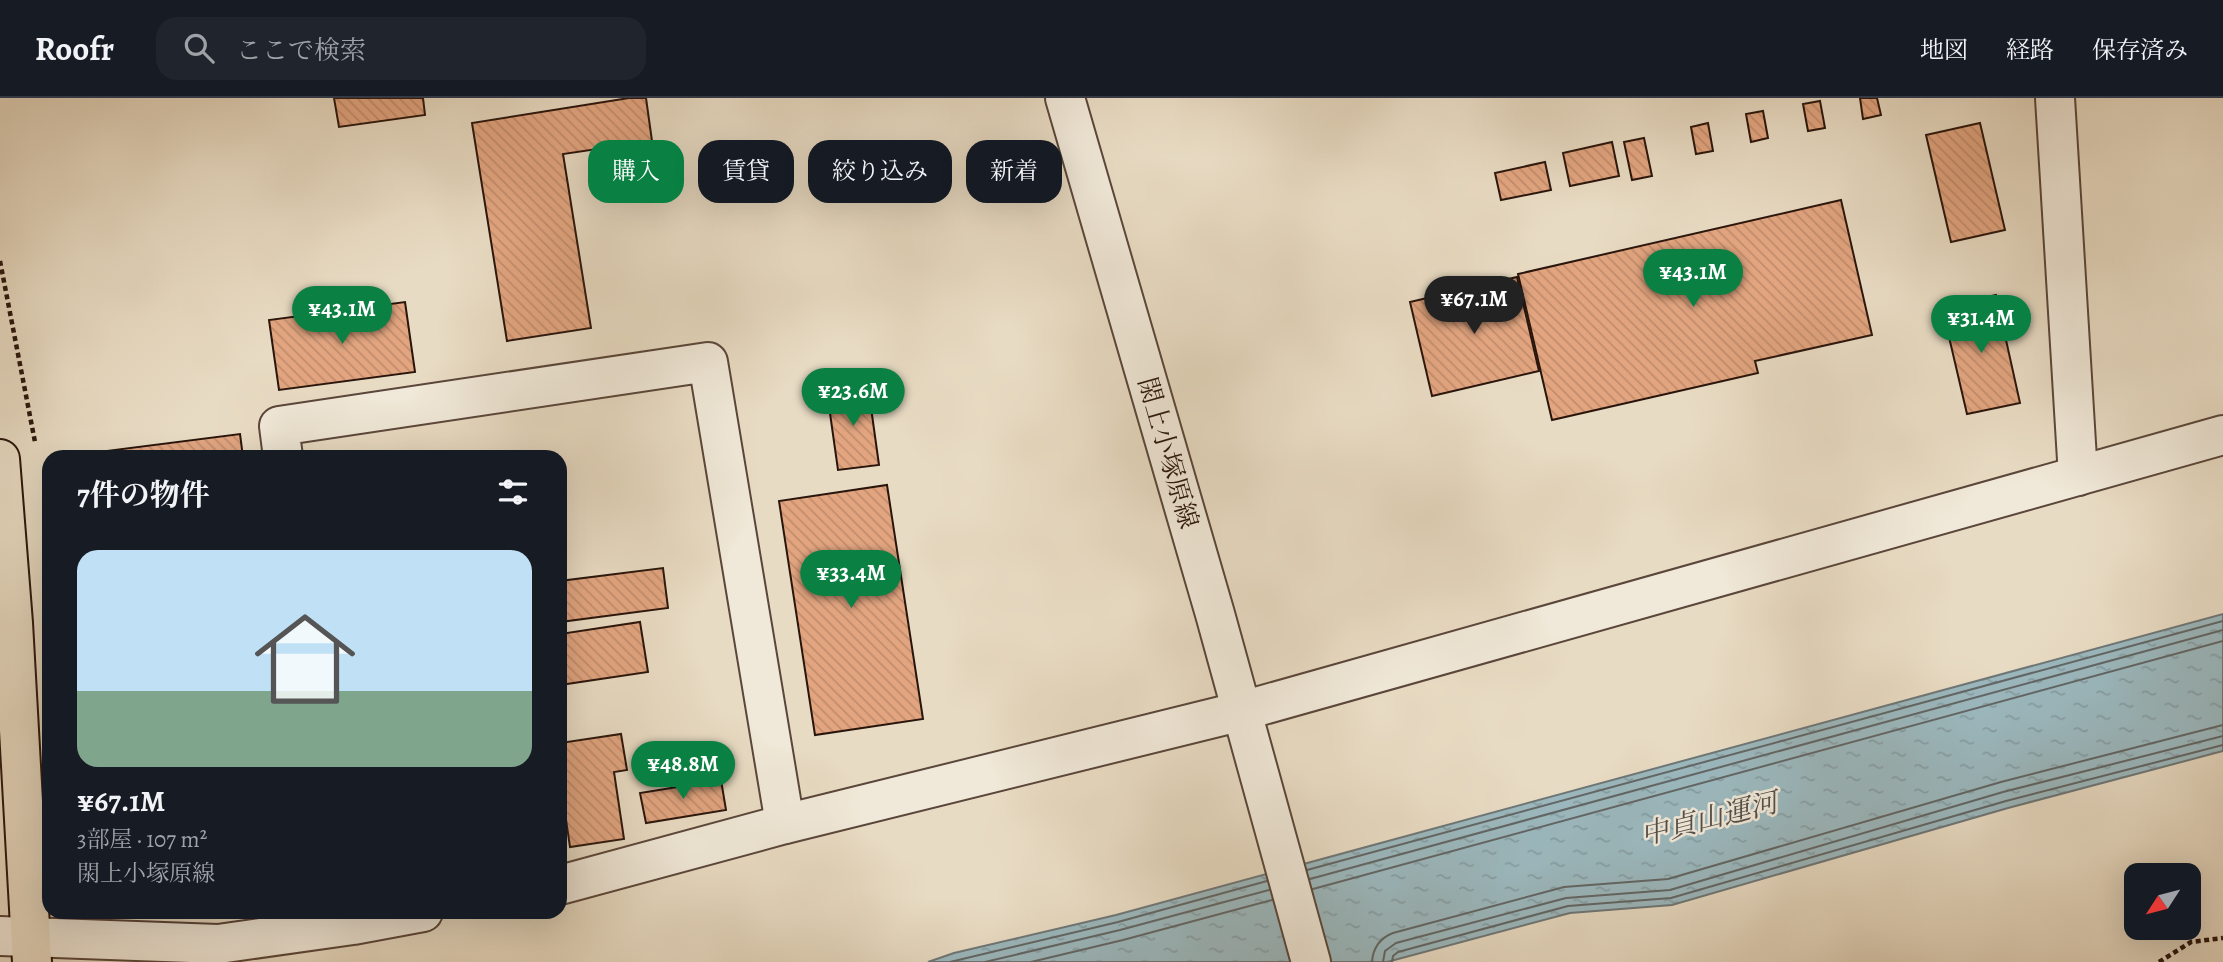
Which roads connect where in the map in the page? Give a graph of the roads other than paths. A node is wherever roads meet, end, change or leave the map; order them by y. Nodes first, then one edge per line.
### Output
1 (1065, 98) edge
2 (2055, 98) edge
3 (2223, 435) edge
4 (282, 450) edge
5 (0, 459) edge
6 (2078, 476) junction
7 (1242, 711) junction
8 (785, 824) junction
9 (567, 883) edge
10 (352, 919) edge
11 (21, 945) edge
12 (1311, 962) edge

1 - 7 street, 閖上小塚原線
2 - 6 street
3 - 6 street
4 - 8 street
5 - 11 main road
6 - 7 street
7 - 8 street
7 - 12 street, 閖上小塚原線
8 - 9 street
10 - 11 street

